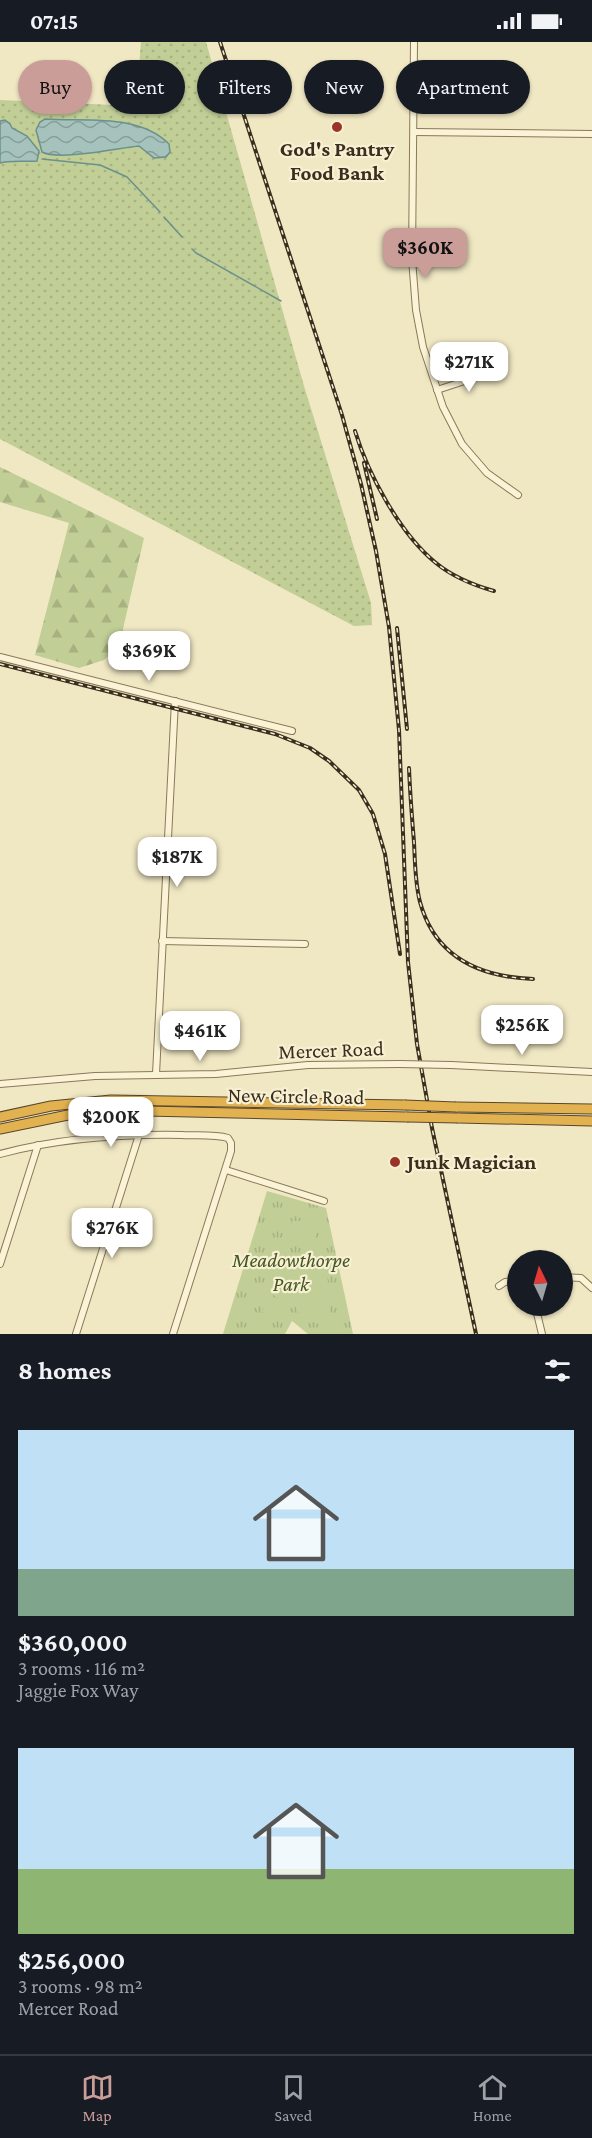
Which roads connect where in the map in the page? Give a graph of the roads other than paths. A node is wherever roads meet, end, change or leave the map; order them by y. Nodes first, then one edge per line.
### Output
1 (414, 42) edge
2 (414, 132) junction
3 (592, 134) edge
4 (492, 372) dead end
5 (437, 390) junction
6 (518, 495) dead end
7 (0, 657) edge
8 (175, 701) junction
9 (292, 731) dead end
10 (162, 940) junction
11 (305, 944) dead end
12 (592, 1072) edge
13 (156, 1074) junction
14 (0, 1084) edge
15 (592, 1110) edge
16 (0, 1117) edge
17 (592, 1121) edge
18 (0, 1129) edge
19 (139, 1135) junction
20 (38, 1145) junction
21 (0, 1154) edge
22 (226, 1170) junction
23 (324, 1201) dead end
24 (0, 1264) edge
25 (573, 1278) edge
26 (507, 1282) edge
27 (499, 1286) dead end
28 (592, 1288) edge
29 (538, 1316) edge
30 (76, 1334) edge
31 (173, 1334) edge
32 (542, 1334) edge

1 - 2 street
2 - 3 street
2 - 5 street
4 - 5 street
5 - 6 street
7 - 8 street
8 - 9 street
8 - 10 street
10 - 11 street
10 - 13 street
12 - 13 street, Mercer Road, bridge
13 - 14 street, Mercer Road
15 - 16 highway, New Circle Road, bridge
17 - 18 highway, New Circle Road, bridge
19 - 20 street
19 - 22 street
19 - 30 street
20 - 21 street
20 - 24 street
22 - 23 street
22 - 31 street
25 - 28 street
26 - 27 street
29 - 32 street

